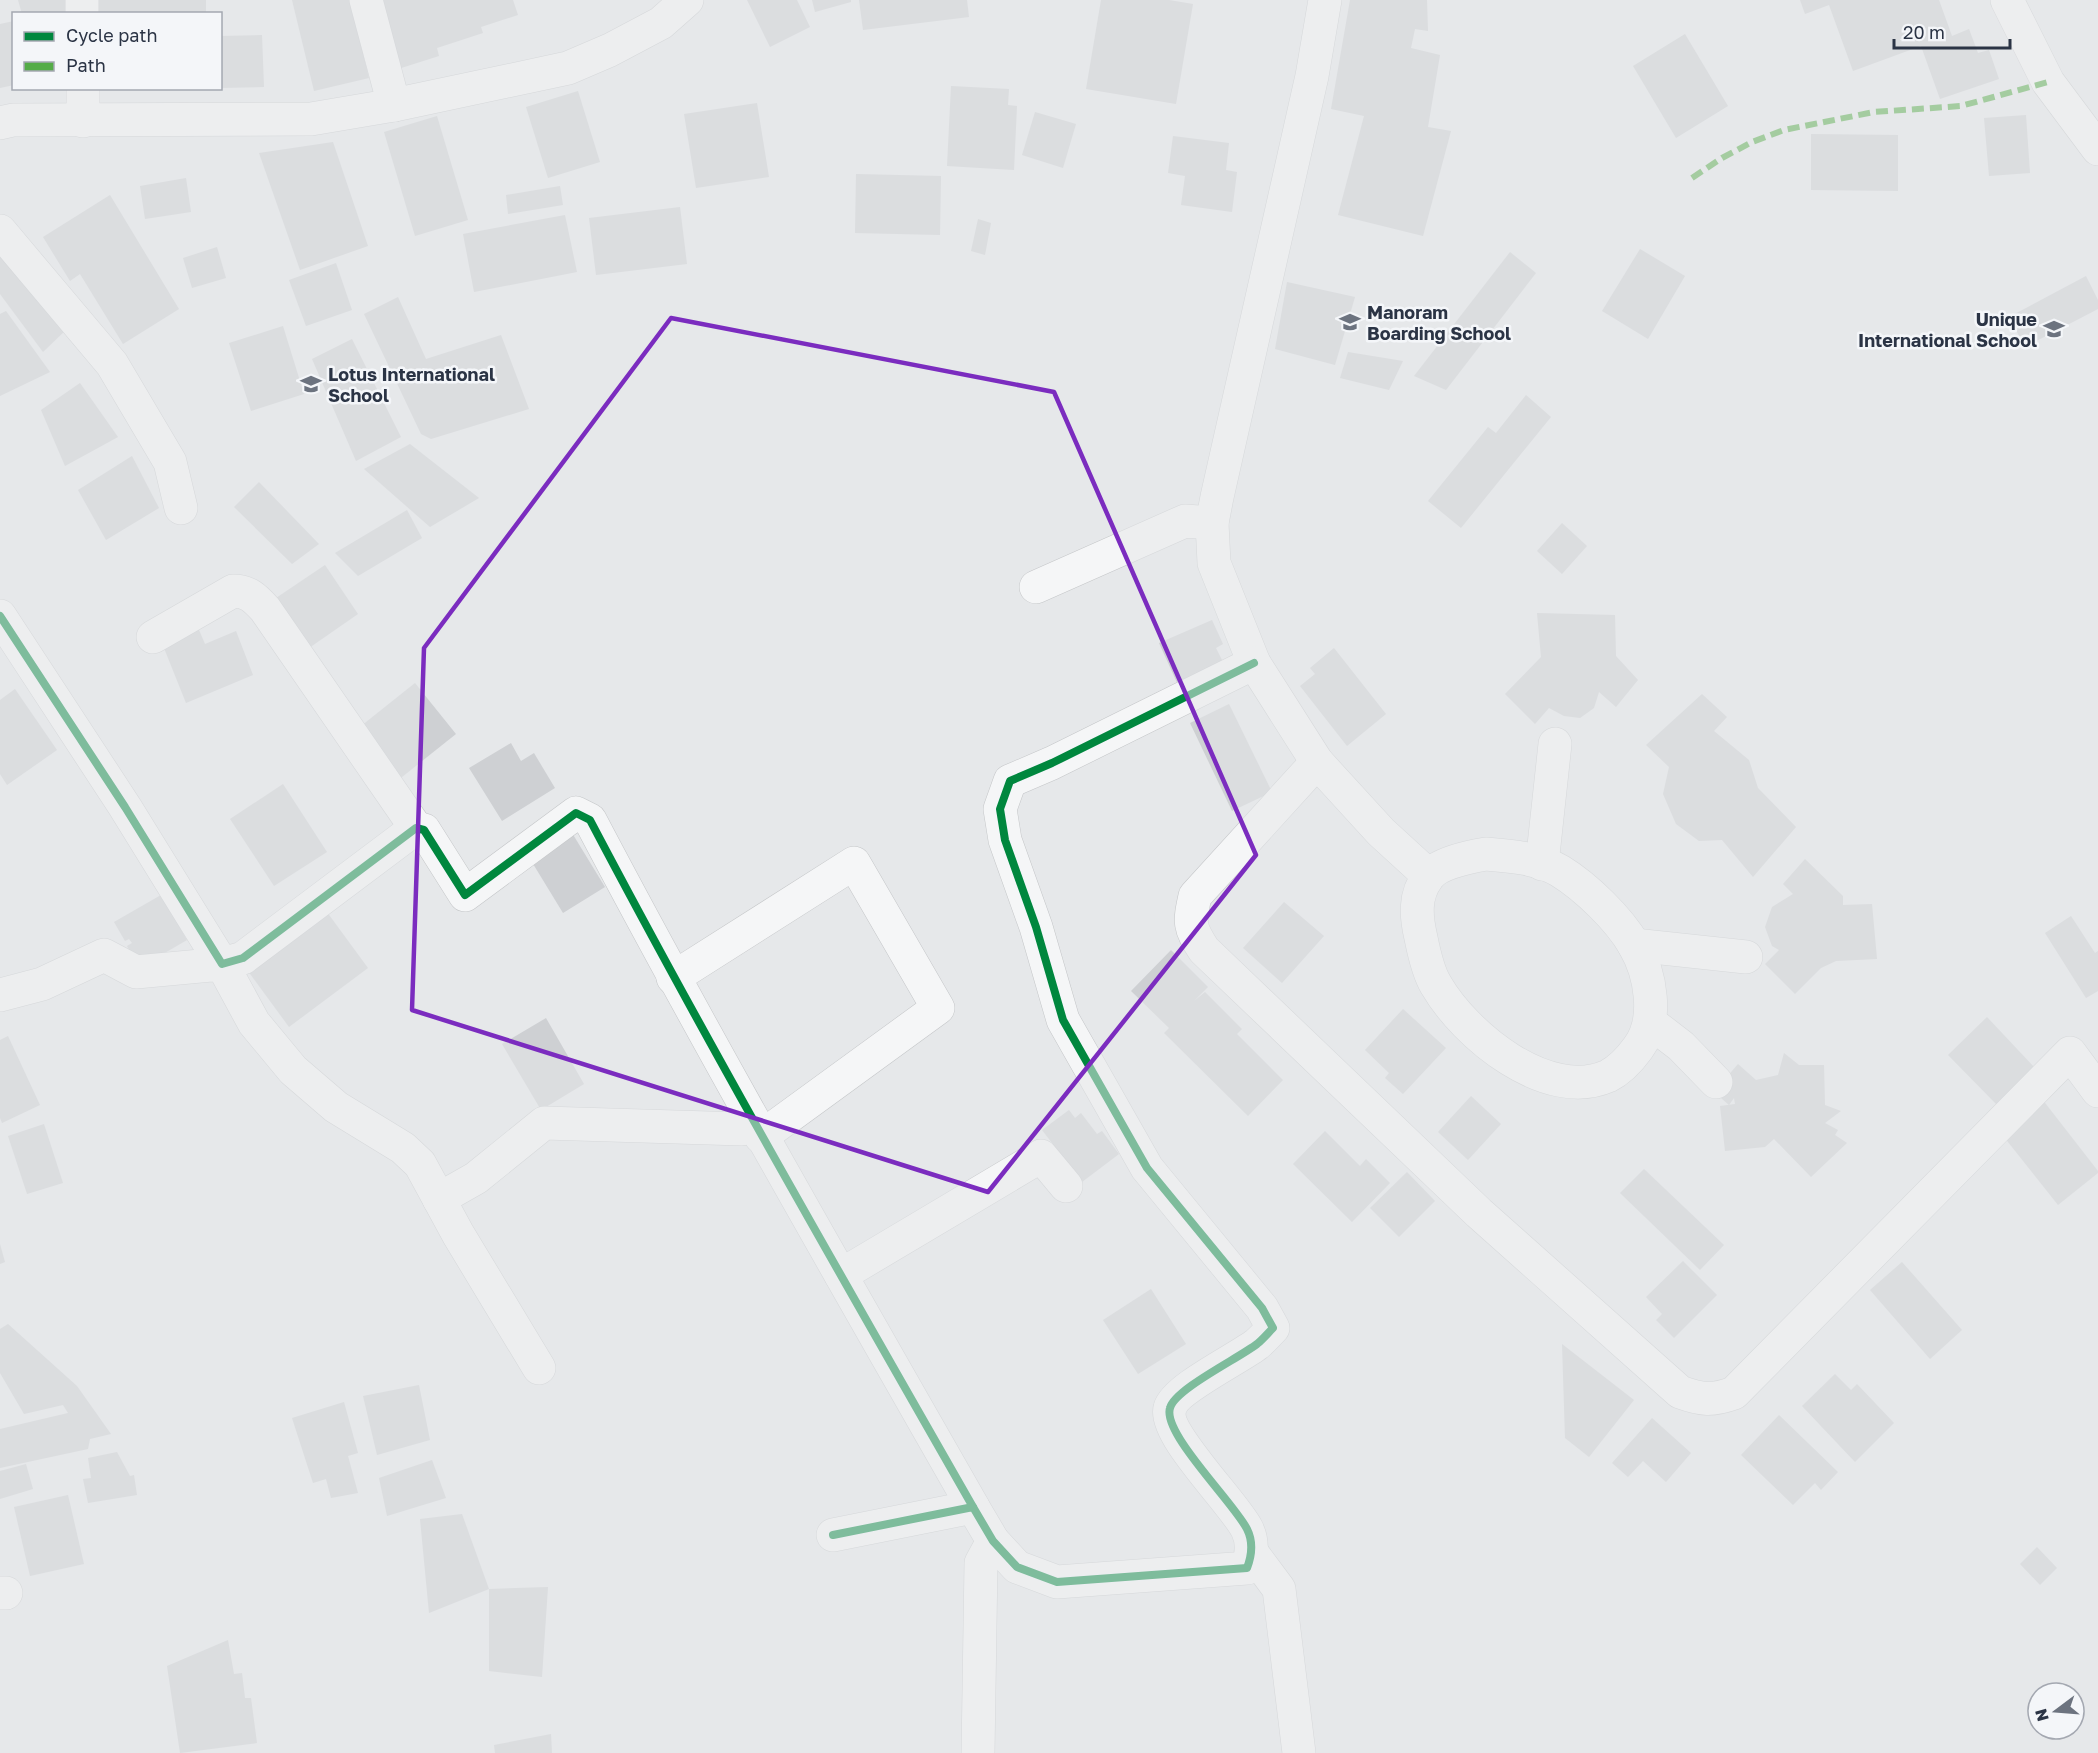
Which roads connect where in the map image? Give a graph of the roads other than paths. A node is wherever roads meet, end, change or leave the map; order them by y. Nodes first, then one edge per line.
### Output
1 (366, 0) edge
2 (687, 0) edge
3 (1325, 0) edge
4 (2007, 0) edge
5 (83, 90) edge
6 (394, 105) junction
7 (83, 121) junction
8 (0, 123) edge
9 (2098, 148) edge
10 (0, 231) edge
11 (181, 508) dead end
12 (1212, 523) junction
13 (1036, 587) dead end
14 (0, 616) edge
15 (153, 637) dead end
16 (1254, 663) junction
17 (1555, 744) dead end
18 (1317, 762) junction
19 (416, 828) junction
20 (1542, 864) junction
21 (1428, 875) junction
22 (1634, 945) junction
23 (1746, 957) dead end
24 (222, 964) junction
25 (673, 978) junction
26 (0, 995) edge
27 (1651, 1023) junction
28 (1716, 1082) dead end
29 (2098, 1091) edge
30 (758, 1132) junction
31 (1066, 1186) dead end
32 (439, 1199) junction
33 (841, 1275) junction
34 (539, 1368) dead end
35 (973, 1507) junction
36 (833, 1535) dead end
37 (993, 1541) junction
38 (1252, 1554) junction
39 (978, 1753) edge
40 (1299, 1753) edge

1 - 6 street
2 - 6 street
3 - 12 street
4 - 9 street
5 - 7 street
6 - 7 street
7 - 8 street
10 - 11 street
12 - 13 street
12 - 16 street
14 - 24 street
15 - 19 street
16 - 18 street
16 - 38 street
17 - 20 street
18 - 21 street
18 - 29 street
19 - 24 street
19 - 25 street
20 - 21 street
20 - 22 street
21 - 27 street
22 - 23 street
22 - 27 street
24 - 26 street
24 - 32 street
25 - 30 street
25 - 30 street
27 - 28 street
30 - 32 street
30 - 33 street
31 - 33 street
32 - 34 street
33 - 35 street
35 - 36 street
35 - 37 street
37 - 38 street
37 - 39 street
38 - 40 street

